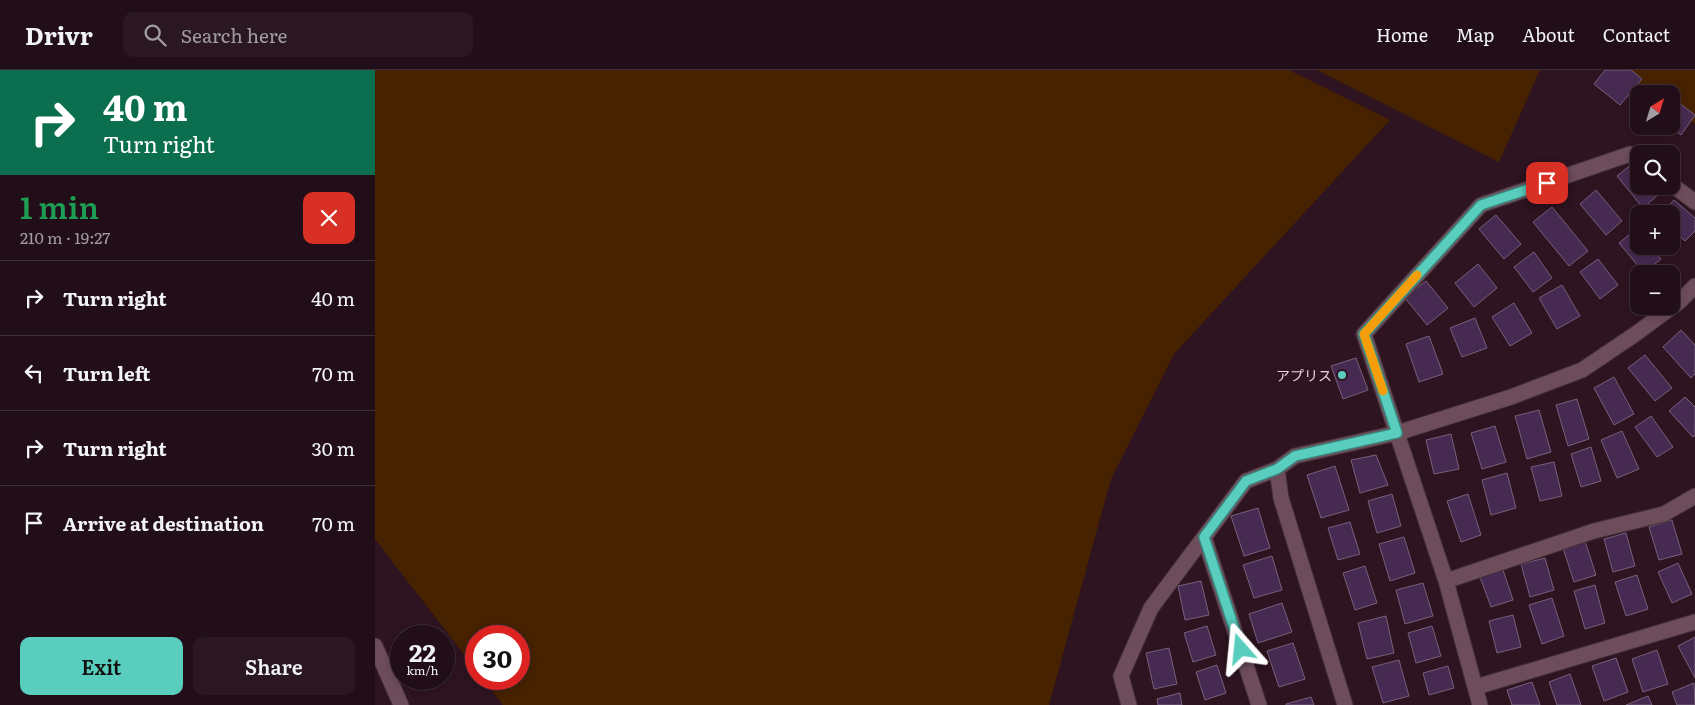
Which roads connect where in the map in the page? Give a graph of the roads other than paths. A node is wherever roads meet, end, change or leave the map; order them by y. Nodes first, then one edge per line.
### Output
1 (1630, 154) edge
2 (1680, 191) edge
3 (1695, 202) edge
4 (1695, 286) edge
5 (1397, 433) junction
6 (1277, 469) junction
7 (1695, 496) edge
8 (1204, 537) junction
9 (1446, 581) junction
10 (1695, 622) edge
11 (375, 646) edge
12 (1476, 687) junction
13 (401, 705) edge
14 (1129, 705) edge
15 (1259, 705) edge
16 (1345, 705) edge
17 (1481, 705) edge

1 - 5 street
2 - 3 street
4 - 5 street
5 - 6 street
5 - 9 street
6 - 8 street
6 - 16 street
7 - 9 street
8 - 14 street
8 - 15 street
9 - 12 street
10 - 12 street
11 - 13 street
12 - 17 street

